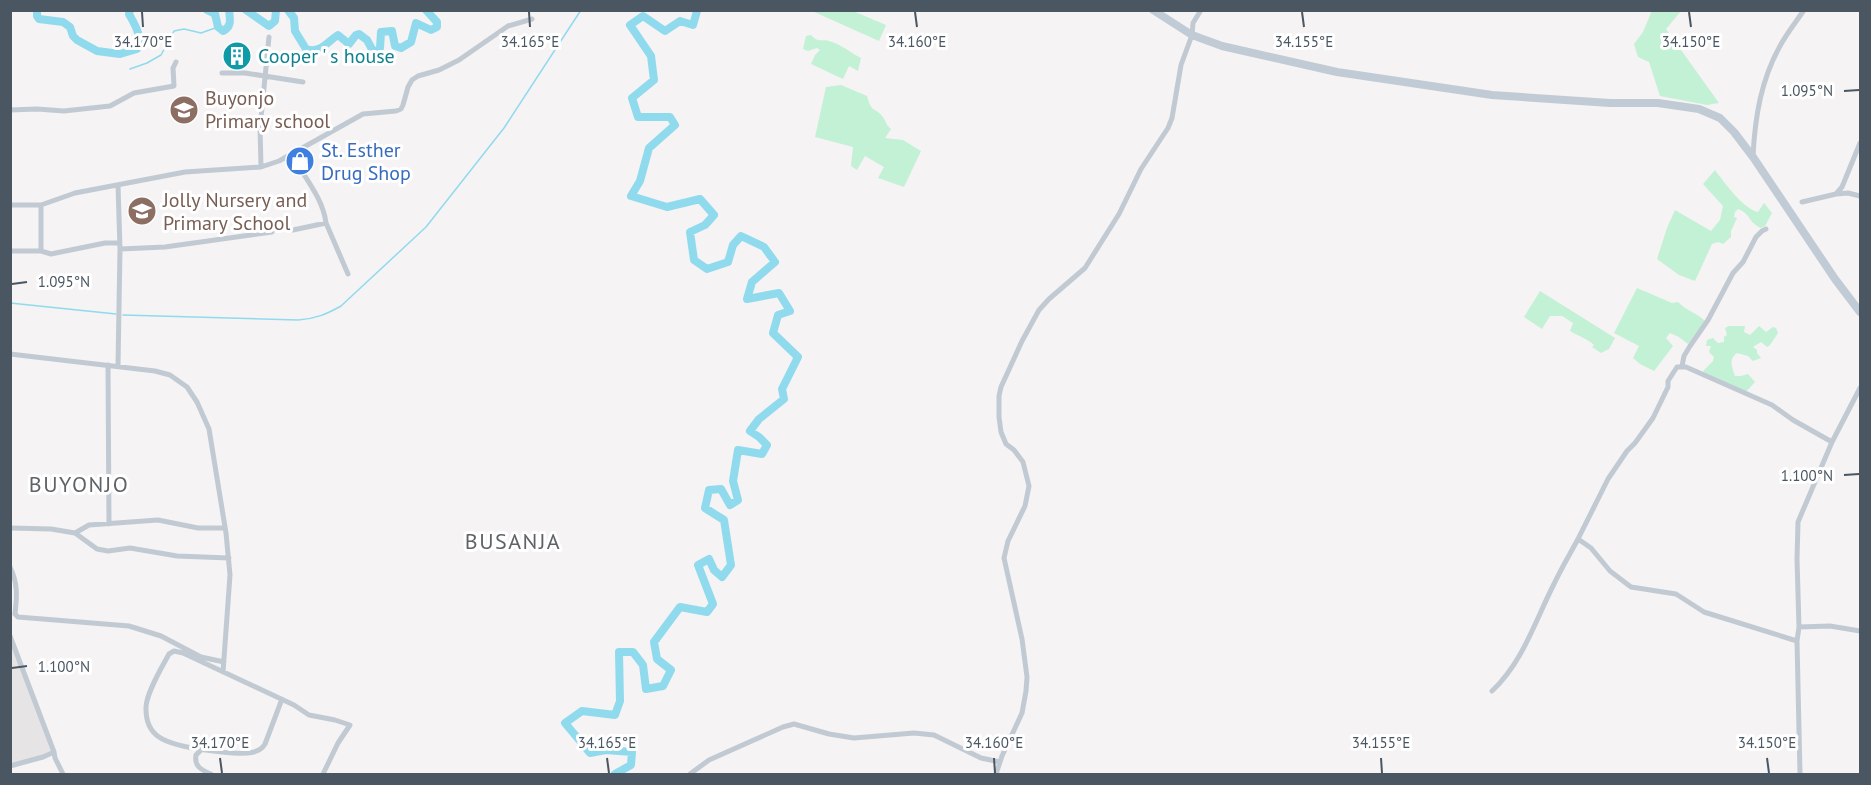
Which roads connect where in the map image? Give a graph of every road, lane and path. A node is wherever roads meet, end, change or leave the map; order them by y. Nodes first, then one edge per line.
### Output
1 (1153, 10) edge
2 (1201, 10) edge
3 (1804, 10) edge
4 (532, 19) dead end
5 (1191, 35) junction
6 (268, 37) dead end
7 (176, 62) dead end
8 (222, 73) dead end
9 (266, 77) junction
10 (303, 82) dead end
11 (10, 110) edge
12 (1860, 143) edge
13 (292, 155) junction
14 (1753, 157) junction
15 (261, 167) junction
16 (118, 185) junction
17 (1836, 194) junction
18 (1860, 196) edge
19 (1802, 202) dead end
20 (10, 205) edge
21 (41, 205) junction
22 (326, 223) junction
23 (1766, 229) dead end
24 (293, 230) dead end
25 (272, 232) dead end
26 (119, 246) junction
27 (10, 251) edge
28 (41, 251) junction
29 (348, 274) dead end
30 (1860, 312) edge
31 (10, 354) edge
32 (108, 365) junction
33 (118, 366) junction
34 (1682, 366) junction
35 (1860, 388) edge
36 (1832, 442) junction
37 (109, 524) junction
38 (10, 528) edge
39 (225, 528) junction
40 (75, 533) junction
41 (1578, 539) junction
42 (229, 558) junction
43 (10, 567) edge
44 (1799, 627) junction
45 (1860, 631) edge
46 (10, 636) edge
47 (1797, 642) junction
48 (224, 662) junction
49 (223, 672) junction
50 (1492, 691) dead end
51 (282, 699) junction
52 (201, 750) junction
53 (54, 752) junction
54 (1000, 762) junction
55 (10, 766) edge
56 (63, 774) edge
57 (210, 774) edge
58 (323, 774) edge
59 (690, 774) edge
60 (996, 774) edge
61 (1800, 774) edge

1 - 5 street
2 - 5 street
3 - 14 street
4 - 13 street
5 - 14 street
5 - 54 street
6 - 9 street
7 - 11 street
8 - 9 street
9 - 10 street
9 - 15 street
12 - 17 street
13 - 15 street
13 - 22 street
14 - 30 street
15 - 16 street
16 - 21 street
16 - 26 street
17 - 18 street
17 - 19 street
20 - 21 street
21 - 28 street
22 - 24 street
22 - 29 street
23 - 34 street
25 - 26 street
26 - 28 street
26 - 33 street
27 - 28 street
31 - 32 street
32 - 33 street
32 - 37 street
33 - 39 street
34 - 36 street
34 - 41 street
35 - 36 street
36 - 44 street
37 - 39 street
37 - 40 street
38 - 40 street
39 - 42 street
40 - 42 street
41 - 47 street
41 - 50 street
42 - 48 street
43 - 48 street
44 - 45 street
44 - 47 street
46 - 53 street
47 - 61 street
48 - 49 street
49 - 51 street
49 - 52 street
51 - 52 street
51 - 58 street
52 - 57 street
53 - 55 street
53 - 56 street
54 - 59 street
54 - 60 street

